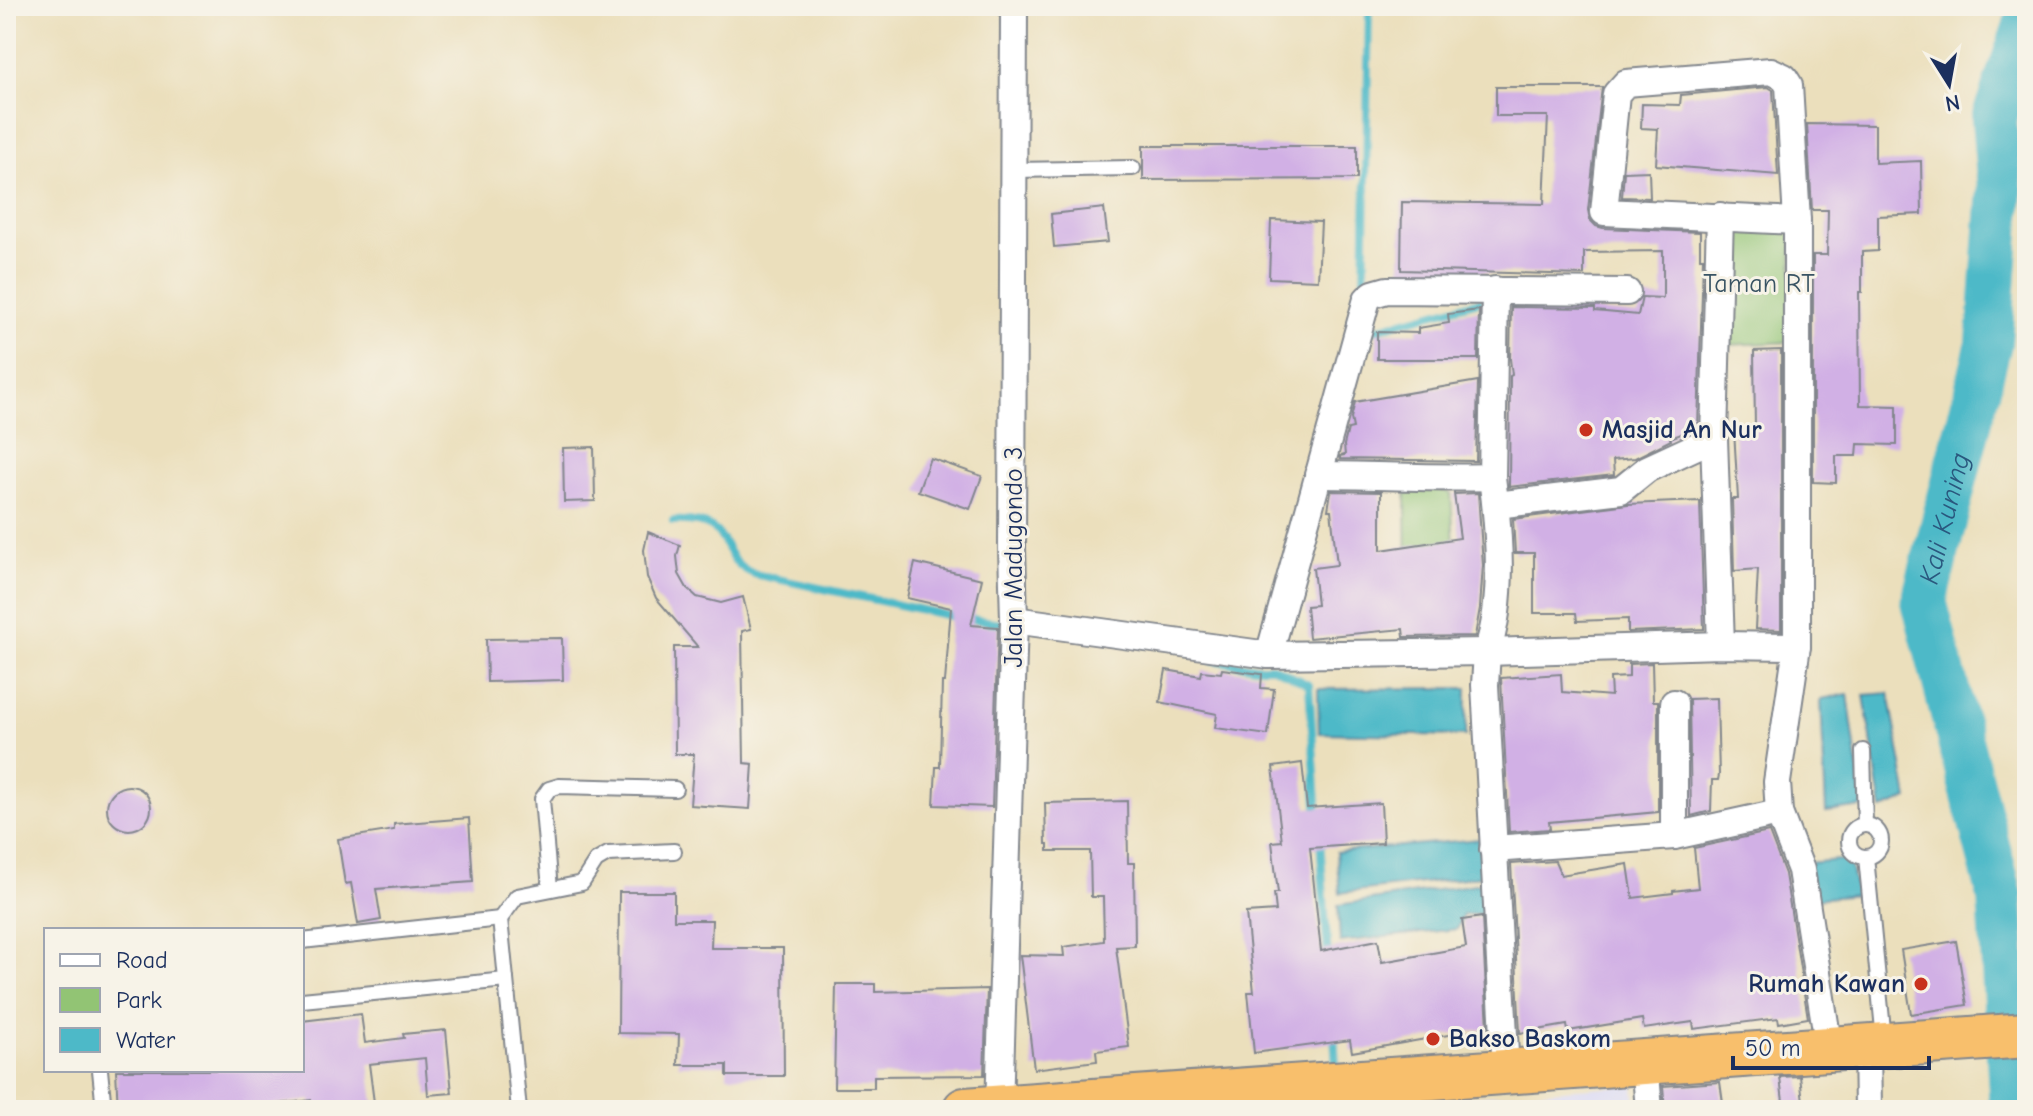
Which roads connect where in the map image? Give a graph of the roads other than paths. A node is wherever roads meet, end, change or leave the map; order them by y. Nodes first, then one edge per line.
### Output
1 (1014, 6) edge
2 (1133, 168) dead end
3 (1015, 170) junction
4 (1720, 216) junction
5 (1797, 221) junction
6 (1495, 290) junction
7 (1627, 292) dead end
8 (1714, 438) junction
9 (1318, 475) junction
10 (1492, 477) junction
11 (1496, 505) junction
12 (1014, 620) junction
13 (1721, 645) junction
14 (1797, 646) junction
15 (1487, 652) junction
16 (1274, 655) junction
17 (1674, 703) dead end
18 (1863, 751) dead end
19 (675, 789) dead end
20 (1779, 813) junction
21 (1674, 836) junction
22 (1493, 849) junction
23 (674, 851) dead end
24 (550, 889) junction
25 (500, 919) junction
26 (304, 941) edge
27 (506, 980) junction
28 (304, 1000) edge
29 (2027, 1035) edge
30 (1860, 1046) junction
31 (1645, 1062) junction
32 (100, 1072) edge
33 (1506, 1072) junction
34 (1334, 1090) edge
35 (982, 1109) edge
36 (104, 1110) edge
37 (519, 1110) edge
38 (1649, 1110) edge
39 (1868, 1110) edge

1 - 3 street, Jalan Madugondo 3
2 - 3 lane
3 - 12 street, Jalan Madugondo 3
4 - 5 street
4 - 5 street
4 - 8 street
5 - 14 street
6 - 7 street
6 - 9 street
6 - 10 street
8 - 11 street
8 - 13 street
9 - 10 street
9 - 16 street
10 - 11 street
11 - 15 street
12 - 16 street
12 - 35 street, Jalan Madugondo 3
13 - 14 street
13 - 15 street
14 - 20 street
15 - 16 street
15 - 22 street
17 - 21 street
18 - 30 lane
19 - 24 lane
20 - 21 street
20 - 30 street
21 - 22 street
22 - 33 street
23 - 24 lane
24 - 25 lane
25 - 26 lane
25 - 27 lane
27 - 28 lane
27 - 37 lane
29 - 30 highway
30 - 31 highway
30 - 39 street
31 - 33 highway
31 - 38 street
32 - 36 lane
33 - 34 highway
34 - 35 highway

